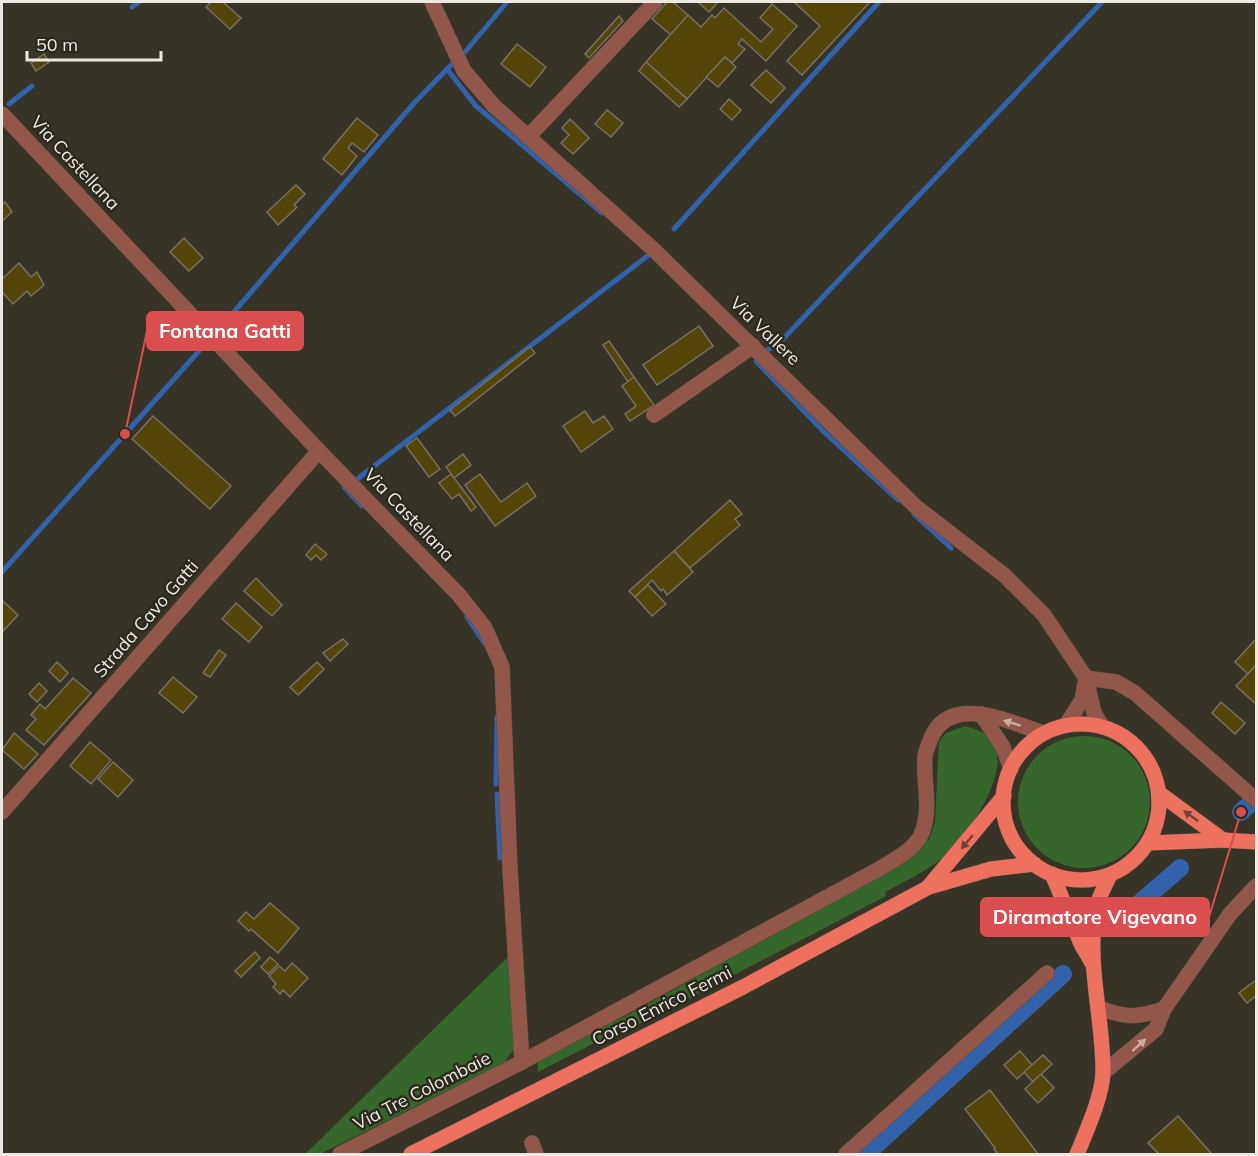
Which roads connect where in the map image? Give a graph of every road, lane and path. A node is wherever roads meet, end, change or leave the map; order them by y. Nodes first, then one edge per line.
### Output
1 (432, 2) edge
2 (655, 2) edge
3 (4, 120) edge
4 (528, 137) junction
5 (753, 346) junction
6 (654, 416) dead end
7 (319, 451) junction
8 (1086, 678) junction
9 (981, 714) junction
10 (1066, 725) junction
11 (1102, 726) junction
12 (1043, 733) junction
13 (1011, 768) junction
14 (1159, 793) junction
15 (1004, 796) junction
16 (1252, 796) edge
17 (2, 812) edge
18 (1223, 840) junction
19 (1257, 842) edge
20 (1148, 843) junction
21 (1034, 864) junction
22 (1052, 874) junction
23 (1110, 875) junction
24 (1257, 886) edge
25 (929, 887) junction
26 (1092, 963) junction
27 (1047, 973) dead end
28 (1099, 1008) junction
29 (1164, 1009) junction
30 (522, 1062) junction
31 (1104, 1073) junction
32 (340, 1155) edge
33 (411, 1155) edge
34 (846, 1155) edge
35 (1077, 1155) edge

1 - 4 street, Via Vallere
2 - 4 street
3 - 7 street, Via Castellana
4 - 5 street, Via Vallere
5 - 6 street
5 - 8 street, Via Vallere
7 - 17 street, Strada Cavo Gatti
7 - 30 street, Via Castellana
8 - 10 street
8 - 11 street, Via Vallere
8 - 16 street
12 -> 9 street
9 - 13 street
9 - 30 street, Via Tre Colombaie
10 - 11 main road
10 - 12 main road
11 - 14 main road
12 - 13 main road
13 - 15 main road
18 -> 14 main road
14 - 20 main road
15 - 21 main road
15 -> 25 main road, Corso Enrico Fermi
18 - 19 main road
18 - 20 main road
20 - 23 main road
21 - 22 main road
21 - 25 main road, Corso Enrico Fermi
22 - 23 main road
22 - 26 main road
23 - 26 main road
24 - 29 street
25 - 33 main road, Corso Enrico Fermi
26 - 28 main road
27 - 34 street
28 - 29 street
28 - 31 main road
31 -> 29 street
30 - 32 street, Via Tre Colombaie
31 - 35 main road

